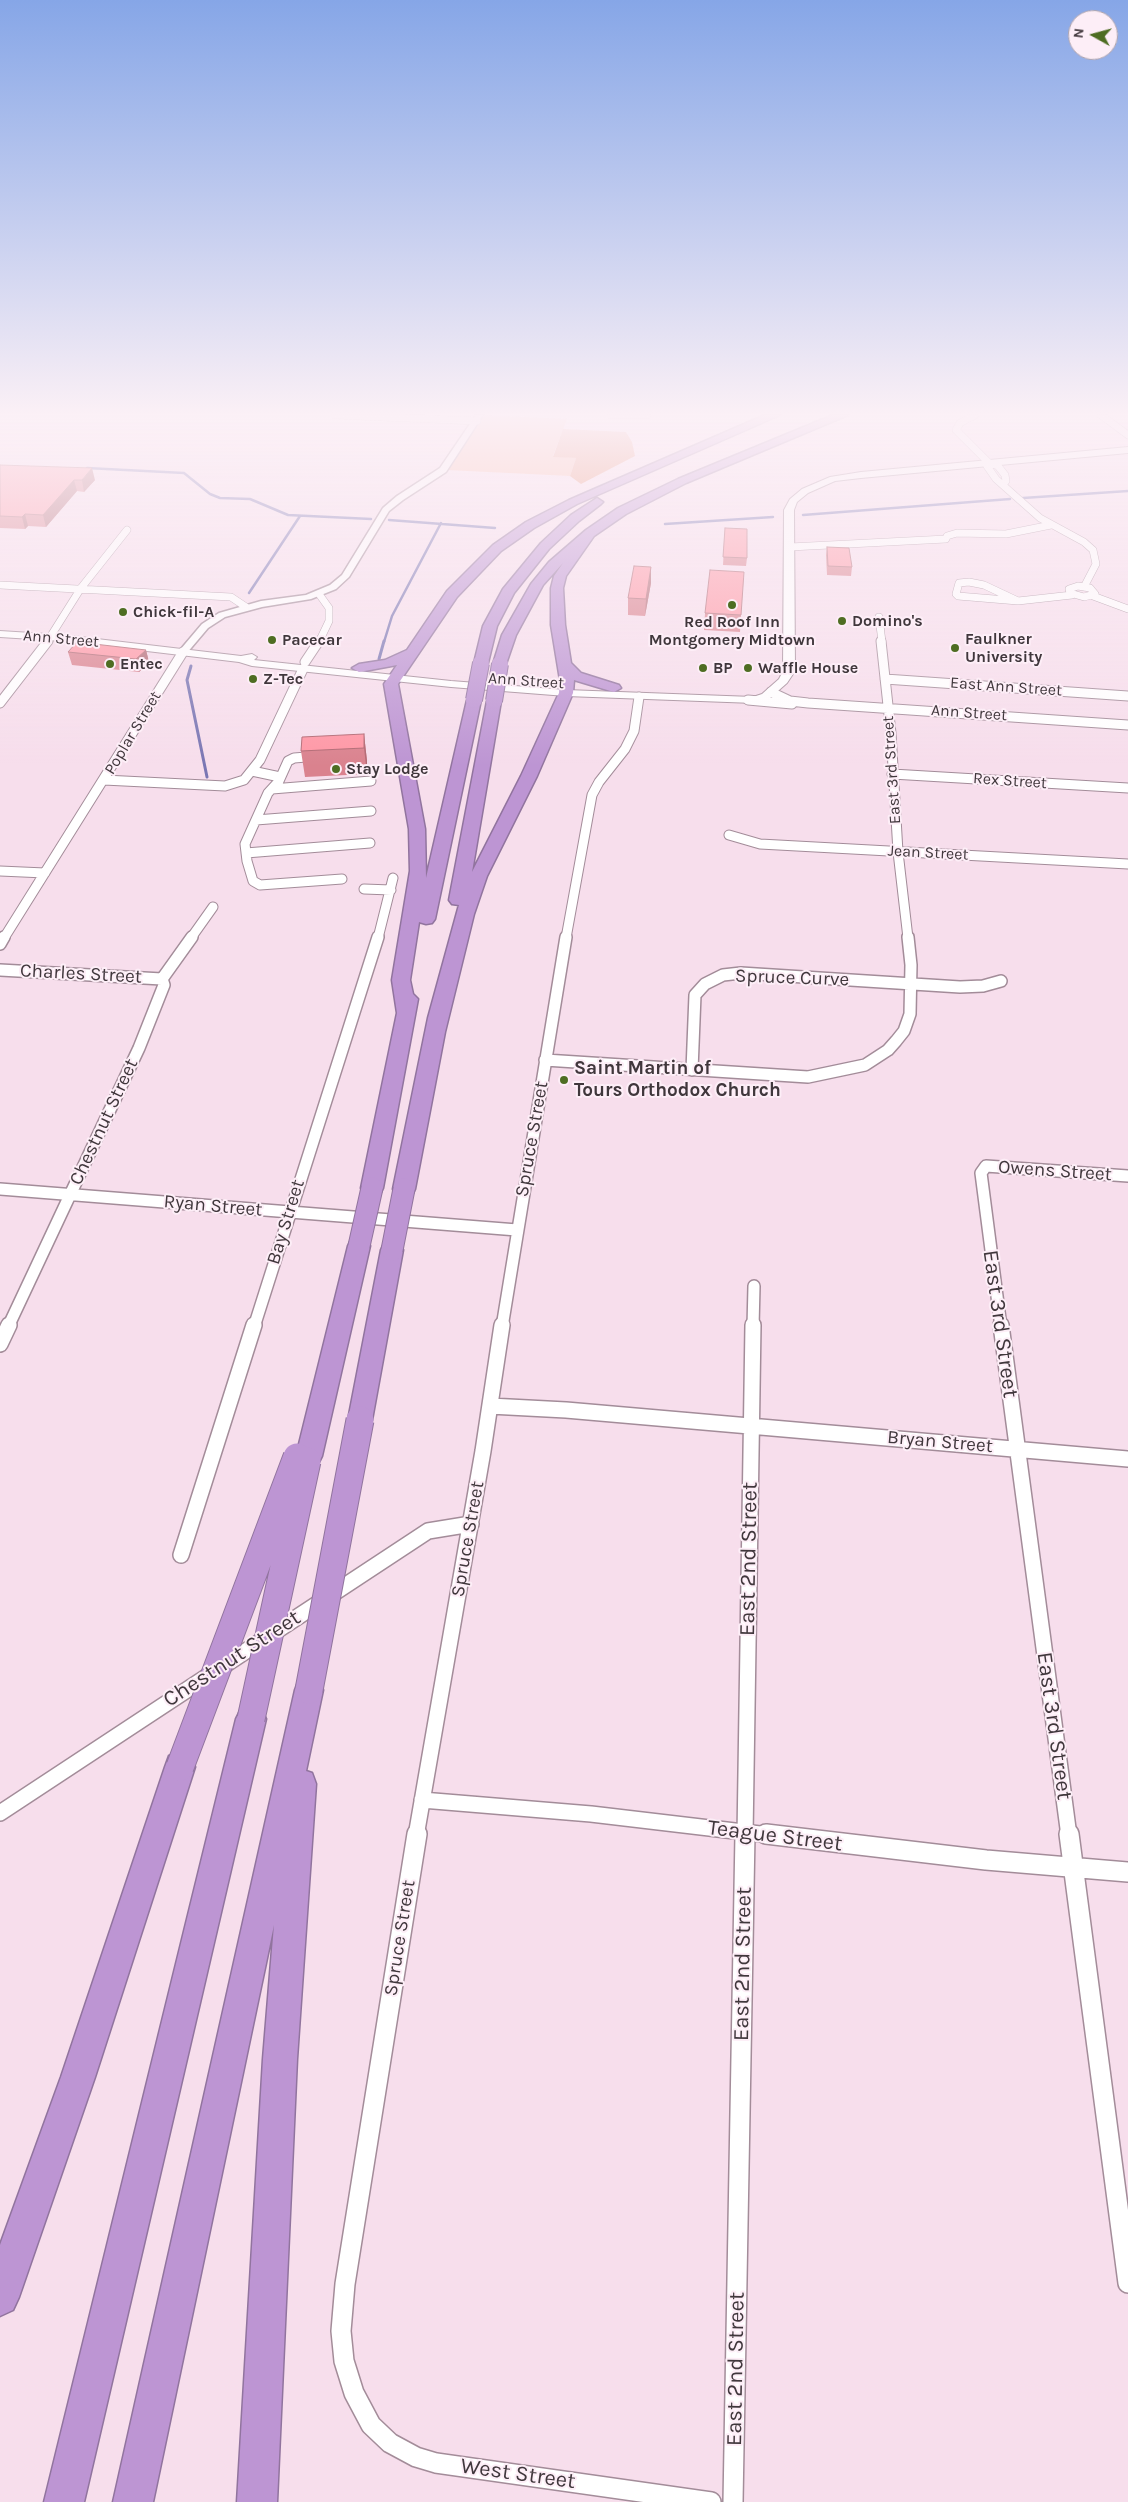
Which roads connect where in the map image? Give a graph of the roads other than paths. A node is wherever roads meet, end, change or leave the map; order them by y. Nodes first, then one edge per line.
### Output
1 (126, 532) edge
2 (373, 532) edge
3 (520, 532) edge
4 (562, 532) edge
5 (790, 532) edge
6 (1017, 532) edge
7 (1064, 532) edge
8 (590, 533) joint
9 (790, 547) junction
10 (0, 585) edge
11 (1084, 587) junction
12 (81, 588) junction
13 (319, 594) junction
14 (1072, 595) junction
15 (1092, 596) junction
16 (1018, 601) junction
17 (246, 607) junction
18 (1128, 608) edge
19 (879, 617) dead end
20 (0, 634) edge
21 (52, 637) junction
22 (182, 652) junction
23 (412, 652) junction
24 (304, 666) junction
25 (566, 666) junction
26 (355, 671) junction
27 (397, 675) junction
28 (885, 679) junction
29 (614, 688) junction
30 (567, 689) junction
31 (771, 692) junction
32 (1128, 696) edge
33 (639, 697) junction
34 (393, 698) junction
35 (748, 700) junction
36 (0, 702) edge
37 (809, 703) junction
38 (887, 707) junction
39 (1128, 725) edge
40 (331, 755) edge
41 (254, 768) junction
42 (892, 774) junction
43 (280, 777) junction
44 (104, 780) junction
45 (371, 781) dead end
46 (272, 788) junction
47 (1128, 788) edge
48 (372, 811) dead end
49 (256, 820) junction
50 (728, 835) dead end
51 (370, 843) dead end
52 (898, 852) junction
53 (246, 853) junction
54 (1128, 864) edge
55 (0, 871) edge
56 (45, 873) junction
57 (342, 879) dead end
58 (364, 889) dead end
59 (214, 907) dead end
60 (0, 944) edge
61 (0, 970) edge
62 (162, 979) junction
63 (1001, 981) dead end
64 (910, 983) junction
65 (406, 1012) junction
66 (436, 1031) junction
67 (545, 1060) junction
68 (692, 1070) junction
69 (982, 1168) joint
70 (1128, 1176) edge
71 (0, 1189) edge
72 (71, 1194) junction
73 (290, 1212) junction
74 (517, 1230) junction
75 (754, 1286) dead end
76 (0, 1344) edge
77 (490, 1406) junction
78 (751, 1426) junction
79 (1016, 1449) junction
80 (303, 1456) junction
81 (1128, 1459) edge
82 (471, 1524) junction
83 (181, 1555) dead end
84 (309, 1690) junction
85 (422, 1800) junction
86 (0, 1813) edge
87 (745, 1832) junction
88 (1072, 1867) junction
89 (1128, 1872) edge
90 (1128, 2283) edge
91 (0, 2297) edge
92 (354, 2393) joint
93 (64, 2502) edge
94 (133, 2502) edge
95 (257, 2502) edge
96 (711, 2502) edge
97 (733, 2502) edge

1 - 12 street
2 - 13 street
3 - 23 highway
4 - 65 highway, bridge
5 - 9 main road
6 - 9 street
7 - 11 street
8 - 25 highway
8 - 66 highway, bridge
9 - 31 main road
10 - 12 street
11 - 14 street
11 - 15 street
12 - 17 street
12 - 21 street
13 - 17 street, Poplar Street
13 - 24 street
14 - 15 street
14 - 16 street
15 - 18 street
16 - 16 street
17 - 22 street, Poplar Street
19 - 28 street, East 3rd Street
20 - 21 main road, Ann Street
21 - 22 main road, Ann Street
21 - 36 street
22 - 24 main road, Ann Street
22 - 44 street, Poplar Street
23 - 26 highway
23 - 27 highway
24 - 26 main road, Ann Street
24 - 41 street
25 - 29 highway
25 - 30 highway
26 - 27 main road, Ann Street
26 - 34 highway
27 - 30 main road, Ann Street
27 - 34 highway
28 - 32 street, East Ann Street
28 - 38 street, East 3rd Street
29 - 30 main road, Ann Street
29 - 31 main road, Ann Street
30 - 33 main road, Ann Street
30 - 66 highway
31 - 35 main road
31 - 37 street, Ann Street
33 - 35 main road, Ann Street
33 - 67 street, Spruce Street
34 - 65 highway
35 - 37 street, Ann Street
37 - 38 street, Ann Street
38 - 39 street, Ann Street
38 - 42 street, East 3rd Street
40 - 43 street
41 - 43 street
41 - 44 street
42 - 47 street, Rex Street
42 - 52 street, East 3rd Street
43 - 46 street
44 - 56 street, Poplar Street
45 - 46 street
46 - 49 street
48 - 49 street
49 - 53 street
50 - 52 street, Jean Street
51 - 53 street
52 - 54 street, Jean Street
52 - 64 street, East 3rd Street
53 - 57 street
55 - 56 street
56 - 60 street, Poplar Street
58 - 73 street, Bay Street
59 - 62 street, Chestnut Street
61 - 62 street, Charles Street
62 - 72 street, Chestnut Street
63 - 64 street, Spruce Curve
64 - 68 street
64 - 68 street, Spruce Curve
65 - 80 highway, bridge
66 - 84 highway, bridge
67 - 68 street
67 - 74 street, Spruce Street
69 - 70 street, Owens Street
69 - 79 street, East 3rd Street
71 - 72 street, Ryan Street
72 - 73 street, Ryan Street
72 - 76 street, Chestnut Street
73 - 74 street, Ryan Street
73 - 83 street, Bay Street
74 - 77 street, Spruce Street
75 - 78 street
77 - 78 street, Bryan Street
77 - 82 street, Spruce Street
78 - 79 street, Bryan Street
78 - 87 street, East 2nd Street
79 - 81 street, Bryan Street
79 - 88 street, East 3rd Street
80 - 91 highway, bridge
80 - 93 highway, bridge
82 - 85 street, Spruce Street
82 - 86 street, Chestnut Street
84 - 94 highway
84 - 95 highway
85 - 87 street, Teague Street
85 - 92 street, Spruce Street
87 - 88 street, Teague Street
87 - 97 street, East 2nd Street
88 - 89 street, Teague Street
88 - 90 street, East 3rd Street
92 - 96 street, West Street

